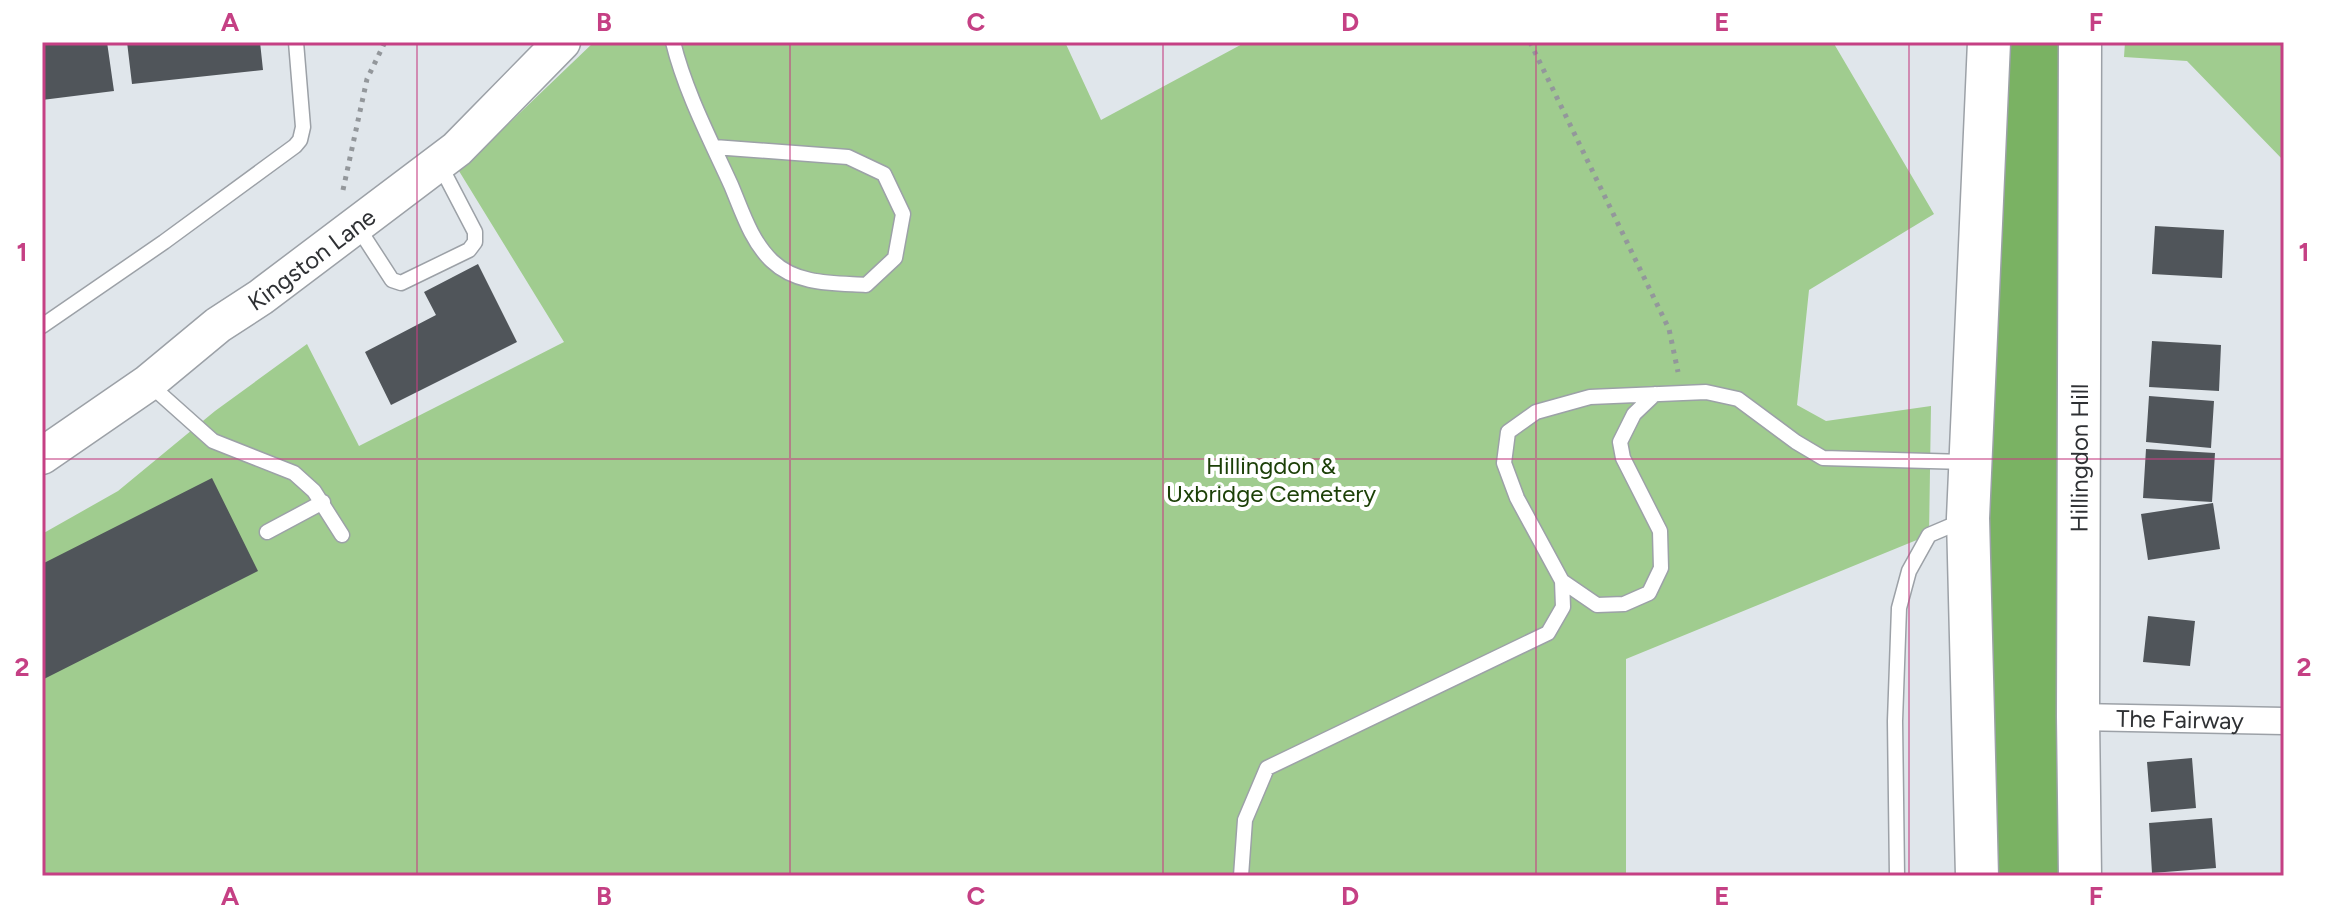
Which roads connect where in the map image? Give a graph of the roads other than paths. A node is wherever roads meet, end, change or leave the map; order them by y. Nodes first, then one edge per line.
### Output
1 (296, 42) edge
2 (562, 42) edge
3 (673, 42) edge
4 (1989, 42) edge
5 (2080, 42) edge
6 (714, 147) junction
7 (439, 163) junction
8 (349, 209) junction
9 (42, 326) edge
10 (148, 383) junction
11 (1655, 394) junction
12 (42, 456) edge
13 (1970, 462) junction
14 (323, 502) junction
15 (1968, 518) junction
16 (267, 532) dead end
17 (342, 535) dead end
18 (1562, 581) junction
19 (2078, 717) junction
20 (2284, 721) edge
21 (1241, 876) edge
22 (1897, 876) edge
23 (1977, 876) edge
24 (2080, 876) edge

1 - 9 lane
2 - 7 street, Kingston Lane
3 - 6 lane
4 - 13 main road
5 - 19 main road, Hillingdon Hill
6 - 6 lane
7 - 8 street, Kingston Lane
7 - 8 lane
8 - 10 street, Kingston Lane
10 - 12 street, Kingston Lane
10 - 14 lane
11 - 13 lane
11 - 18 lane
11 - 18 lane
13 - 15 main road
14 - 16 lane
14 - 17 lane
15 - 22 lane
15 - 23 main road
18 - 21 lane
19 - 20 street, The Fairway
19 - 24 main road, Hillingdon Hill

